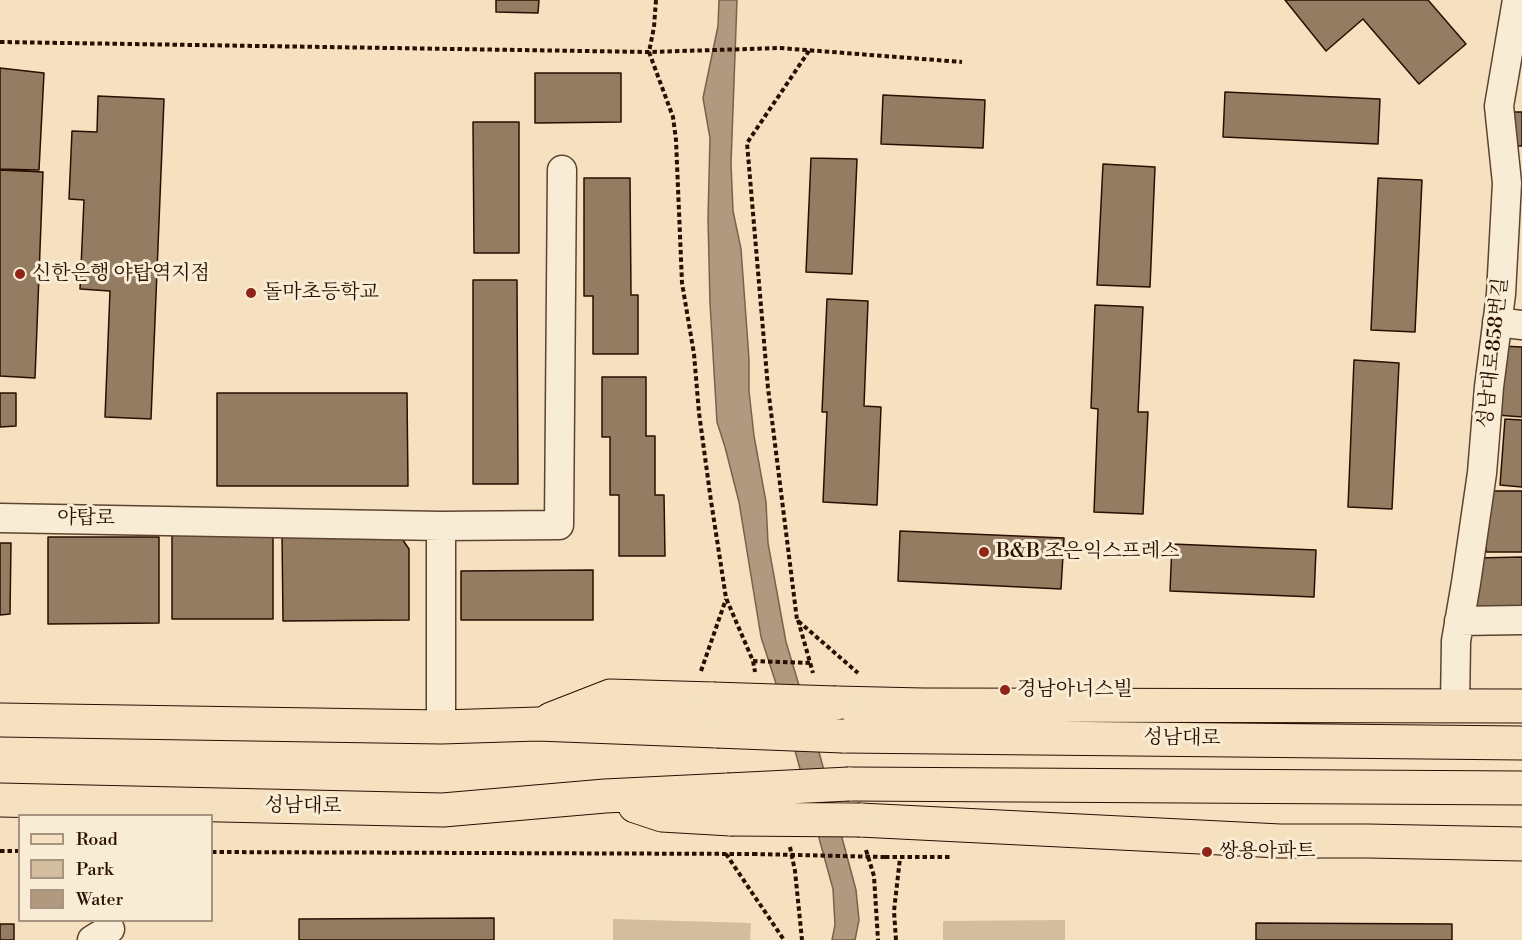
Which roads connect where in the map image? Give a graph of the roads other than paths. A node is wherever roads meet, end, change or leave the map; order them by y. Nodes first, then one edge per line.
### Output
1 (1517, 0) edge
2 (562, 170) dead end
3 (1510, 324) edge
4 (0, 518) edge
5 (441, 526) junction
6 (1522, 620) edge
7 (1459, 621) junction
8 (1455, 706) junction
9 (1522, 706) edge
10 (0, 720) edge
11 (538, 724) junction
12 (441, 727) junction
13 (1522, 743) edge
14 (1522, 788) edge
15 (0, 800) edge
16 (730, 805) junction
17 (1522, 844) edge

1 - 3 street, 성남대로858번길
2 - 5 street
3 - 7 street, 성남대로858번길
4 - 5 street, 야탑로
5 - 12 street
6 - 7 street
7 - 8 street, 성남대로858번길
8 - 9 main road
8 - 11 main road, bridge
10 - 12 main road
11 - 12 main road
11 - 13 main road, 성남대로, bridge
14 - 16 main road, bridge
15 - 16 main road, 성남대로
16 - 17 main road, bridge

